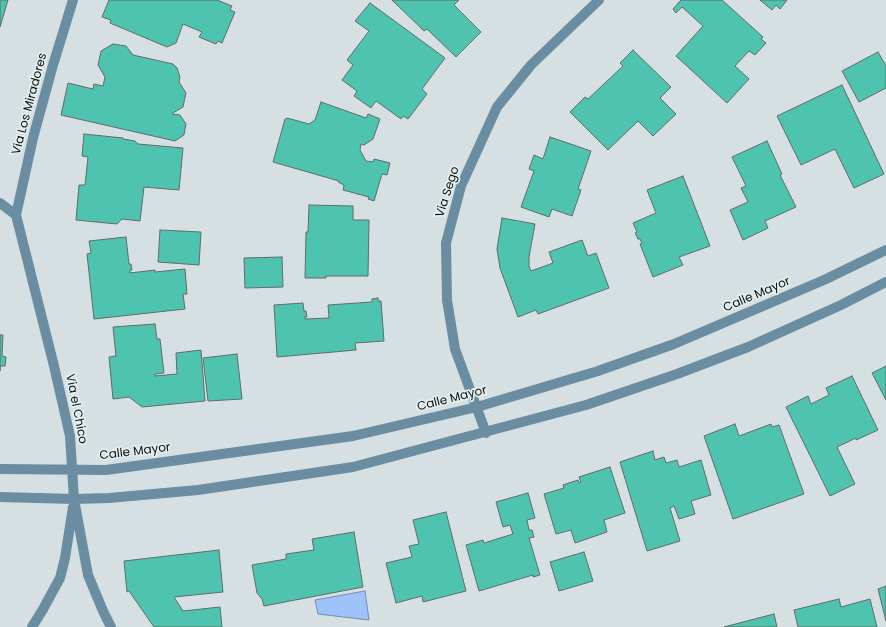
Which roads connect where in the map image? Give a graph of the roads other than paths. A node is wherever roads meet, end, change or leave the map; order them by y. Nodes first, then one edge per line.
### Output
1 (73, 0) edge
2 (599, 0) edge
3 (0, 203) edge
4 (16, 215) junction
5 (886, 250) edge
6 (886, 282) edge
7 (477, 407) junction
8 (486, 433) junction
9 (0, 469) edge
10 (72, 469) junction
11 (0, 497) edge
12 (74, 499) junction
13 (32, 627) edge
14 (111, 627) edge

1 - 4 street, Via Los Miradores
2 - 7 street, Via Sego
3 - 4 street
4 - 10 street, Via el Chico
5 - 7 street, Calle Mayor
6 - 8 street
7 - 8 street, Via Sego
7 - 10 street, Calle Mayor
8 - 12 street
9 - 10 street, Calle Mayor
10 - 12 street, Via el Chico
11 - 12 street
12 - 13 street
12 - 14 street, Via el Chico

